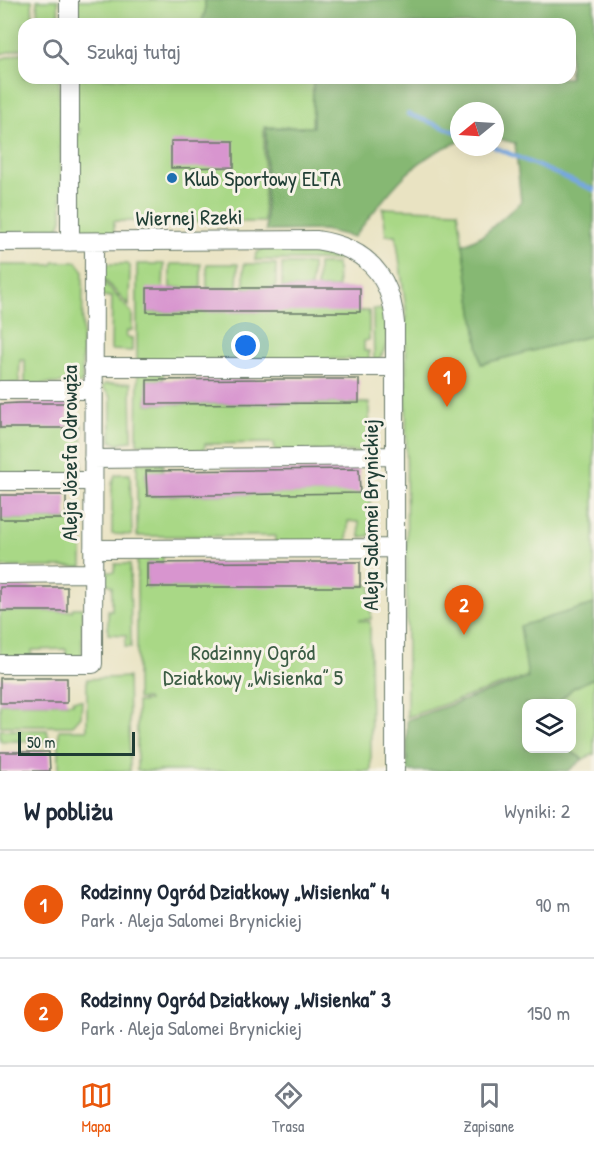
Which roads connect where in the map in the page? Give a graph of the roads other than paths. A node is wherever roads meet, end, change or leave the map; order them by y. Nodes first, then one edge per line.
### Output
1 (69, 0) edge
2 (69, 18) edge
3 (70, 84) edge
4 (0, 242) edge
5 (70, 242) junction
6 (94, 242) junction
7 (371, 265) joint
8 (93, 367) junction
9 (394, 367) junction
10 (0, 390) edge
11 (93, 390) junction
12 (394, 456) junction
13 (93, 459) junction
14 (0, 481) edge
15 (93, 481) junction
16 (394, 548) junction
17 (93, 549) junction
18 (93, 573) junction
19 (0, 574) edge
20 (0, 664) edge
21 (395, 771) edge

1 - 2 street
3 - 5 street
4 - 5 street, Wiernej Rzeki
5 - 6 street, Wiernej Rzeki
6 - 7 street, Wiernej Rzeki
6 - 8 street, Aleja Józefa Odrowąża
7 - 9 street, Aleja Salomei Brynickiej
8 - 9 street
8 - 11 street, Aleja Józefa Odrowąża
9 - 12 street, Aleja Salomei Brynickiej
10 - 11 street
11 - 13 street, Aleja Józefa Odrowąża
12 - 13 street
12 - 16 street, Aleja Salomei Brynickiej
13 - 15 street, Aleja Józefa Odrowąża
14 - 15 street
15 - 17 street, Aleja Józefa Odrowąża
16 - 17 street
16 - 21 street, Aleja Salomei Brynickiej
17 - 18 street, Aleja Józefa Odrowąża
18 - 19 street
18 - 20 street, Aleja Józefa Odrowąża

